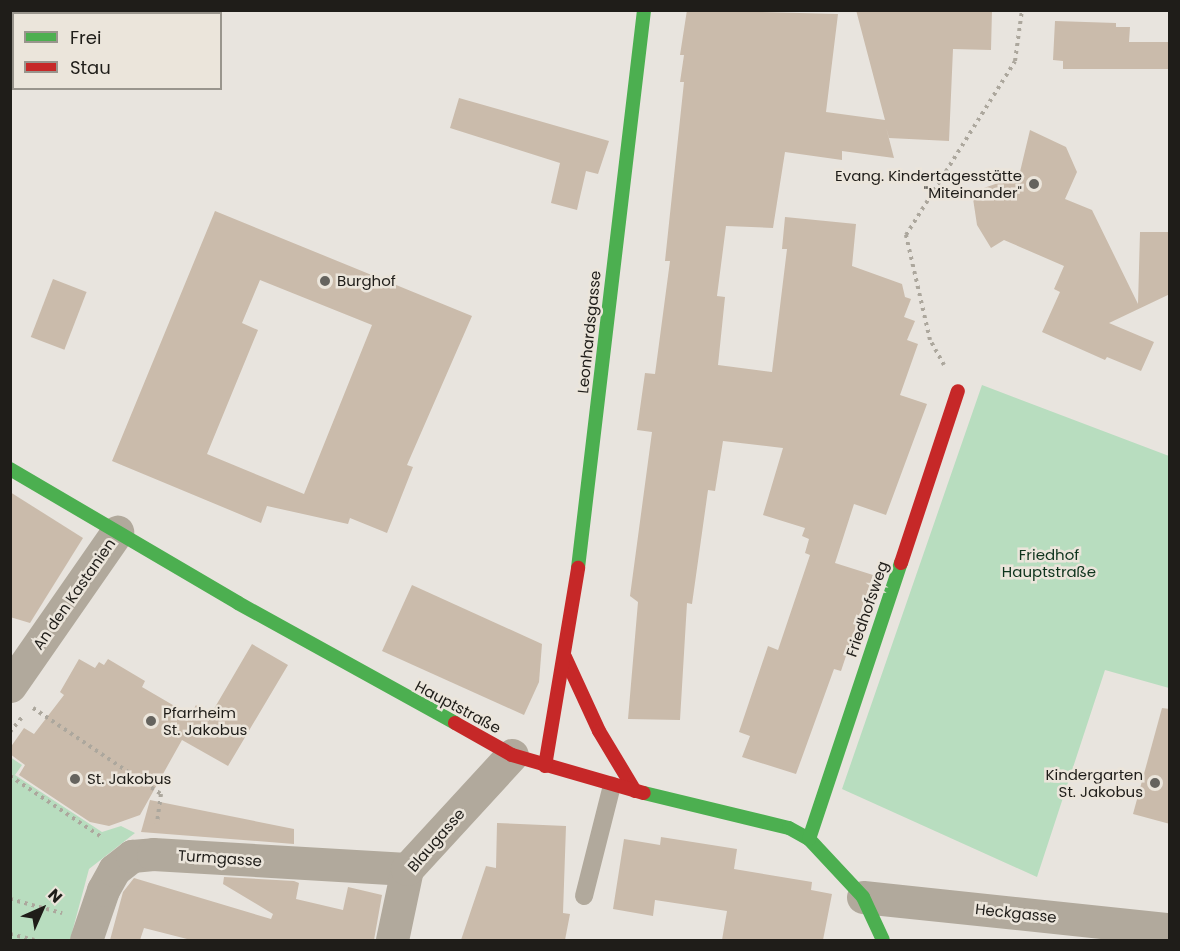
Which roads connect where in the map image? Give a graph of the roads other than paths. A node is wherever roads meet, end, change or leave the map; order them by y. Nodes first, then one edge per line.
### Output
1 (644, 10) edge
2 (958, 391) road end
3 (10, 469) edge
4 (117, 532) junction
5 (565, 657) junction
6 (10, 686) edge
7 (512, 755) junction
8 (545, 766) junction
9 (612, 785) junction
10 (635, 791) junction
11 (809, 838) junction
12 (407, 869) junction
13 (584, 896) dead end
14 (863, 897) junction
15 (1170, 929) edge
16 (73, 932) edge
17 (392, 940) edge
18 (883, 940) edge

1 - 5 street, Leonhardsgasse
2 - 11 street, Friedhofsweg
3 - 4 street, Hauptstraße
4 - 6 street, An den Kastanien
4 - 7 street, Hauptstraße
5 - 8 street, Leonhardsgasse
5 - 10 street
7 - 8 street, Hauptstraße
7 - 12 street, Blaugasse
8 - 9 street, Hauptstraße
9 - 10 street, Hauptstraße
9 - 13 lane
10 - 11 street, Hauptstraße
11 - 14 street, Hauptstraße
12 - 16 street, Turmgasse
12 - 17 street, Blaugasse
14 - 15 street, Heckgasse
14 - 18 street, Hauptstraße

